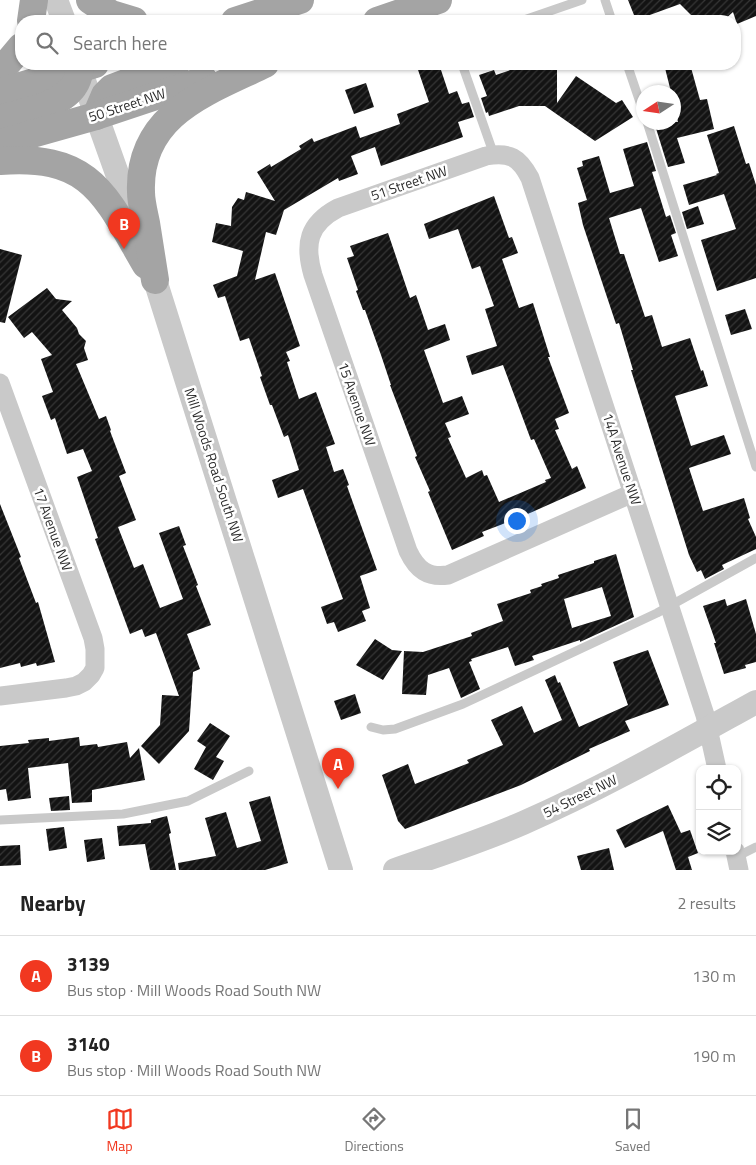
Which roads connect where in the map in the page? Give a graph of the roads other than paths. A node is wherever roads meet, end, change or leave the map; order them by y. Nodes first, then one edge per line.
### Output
1 (34, 0) edge
2 (56, 0) edge
3 (90, 0) edge
4 (438, 0) edge
5 (582, 0) edge
6 (605, 0) edge
7 (296, 2) edge
8 (32, 15) edge
9 (62, 15) edge
10 (114, 15) edge
11 (254, 15) edge
12 (270, 15) edge
13 (394, 15) edge
14 (538, 15) edge
15 (610, 15) edge
16 (15, 54) edge
17 (69, 70) edge
18 (82, 70) edge
19 (86, 70) edge
20 (160, 70) edge
21 (234, 70) edge
22 (252, 70) edge
23 (464, 70) edge
24 (628, 70) edge
25 (0, 72) edge
26 (0, 92) edge
27 (636, 92) edge
28 (96, 116) junction
29 (0, 118) edge
30 (649, 130) edge
31 (0, 143) edge
32 (494, 155) junction
33 (512, 156) joint
34 (0, 161) edge
35 (313, 230) joint
36 (155, 280) junction
37 (0, 383) edge
38 (756, 467) edge
39 (633, 493) junction
40 (756, 558) edge
41 (670, 606) junction
42 (0, 696) edge
43 (756, 702) edge
44 (371, 727) dead end
45 (708, 729) junction
46 (716, 765) edge
47 (249, 771) dead end
48 (0, 820) edge
49 (756, 847) edge
50 (737, 859) edge
51 (340, 870) edge
52 (395, 870) edge

1 - 8 main road
2 - 9 street
3 - 10 main road
4 - 13 main road
5 - 14 lane
6 - 15 lane
7 - 11 main road
7 - 12 main road
16 - 25 main road
17 - 26 main road
18 - 29 main road
19 - 28 street, Mill Woods Road South NW
20 - 28 main road
21 - 28 main road, 50 Street NW
22 - 36 main road
23 - 32 lane
24 - 27 lane
28 - 31 main road, 50 Street NW
28 - 36 street, Mill Woods Road South NW
30 - 38 lane
32 - 33 street, 51 Street NW
32 - 35 street, 51 Street NW
33 - 39 street, 14A Avenue NW
34 - 36 main road
35 - 39 street, 15 Avenue NW
36 - 51 street, Mill Woods Road South NW
37 - 42 street, 17 Avenue NW
39 - 41 street, 14A Avenue NW
40 - 41 lane
41 - 44 lane
41 - 45 street, 14A Avenue NW
43 - 45 street, 54 Street NW
45 - 46 street, 14A Avenue NW
45 - 52 street, 54 Street NW
47 - 48 lane
49 - 50 lane

